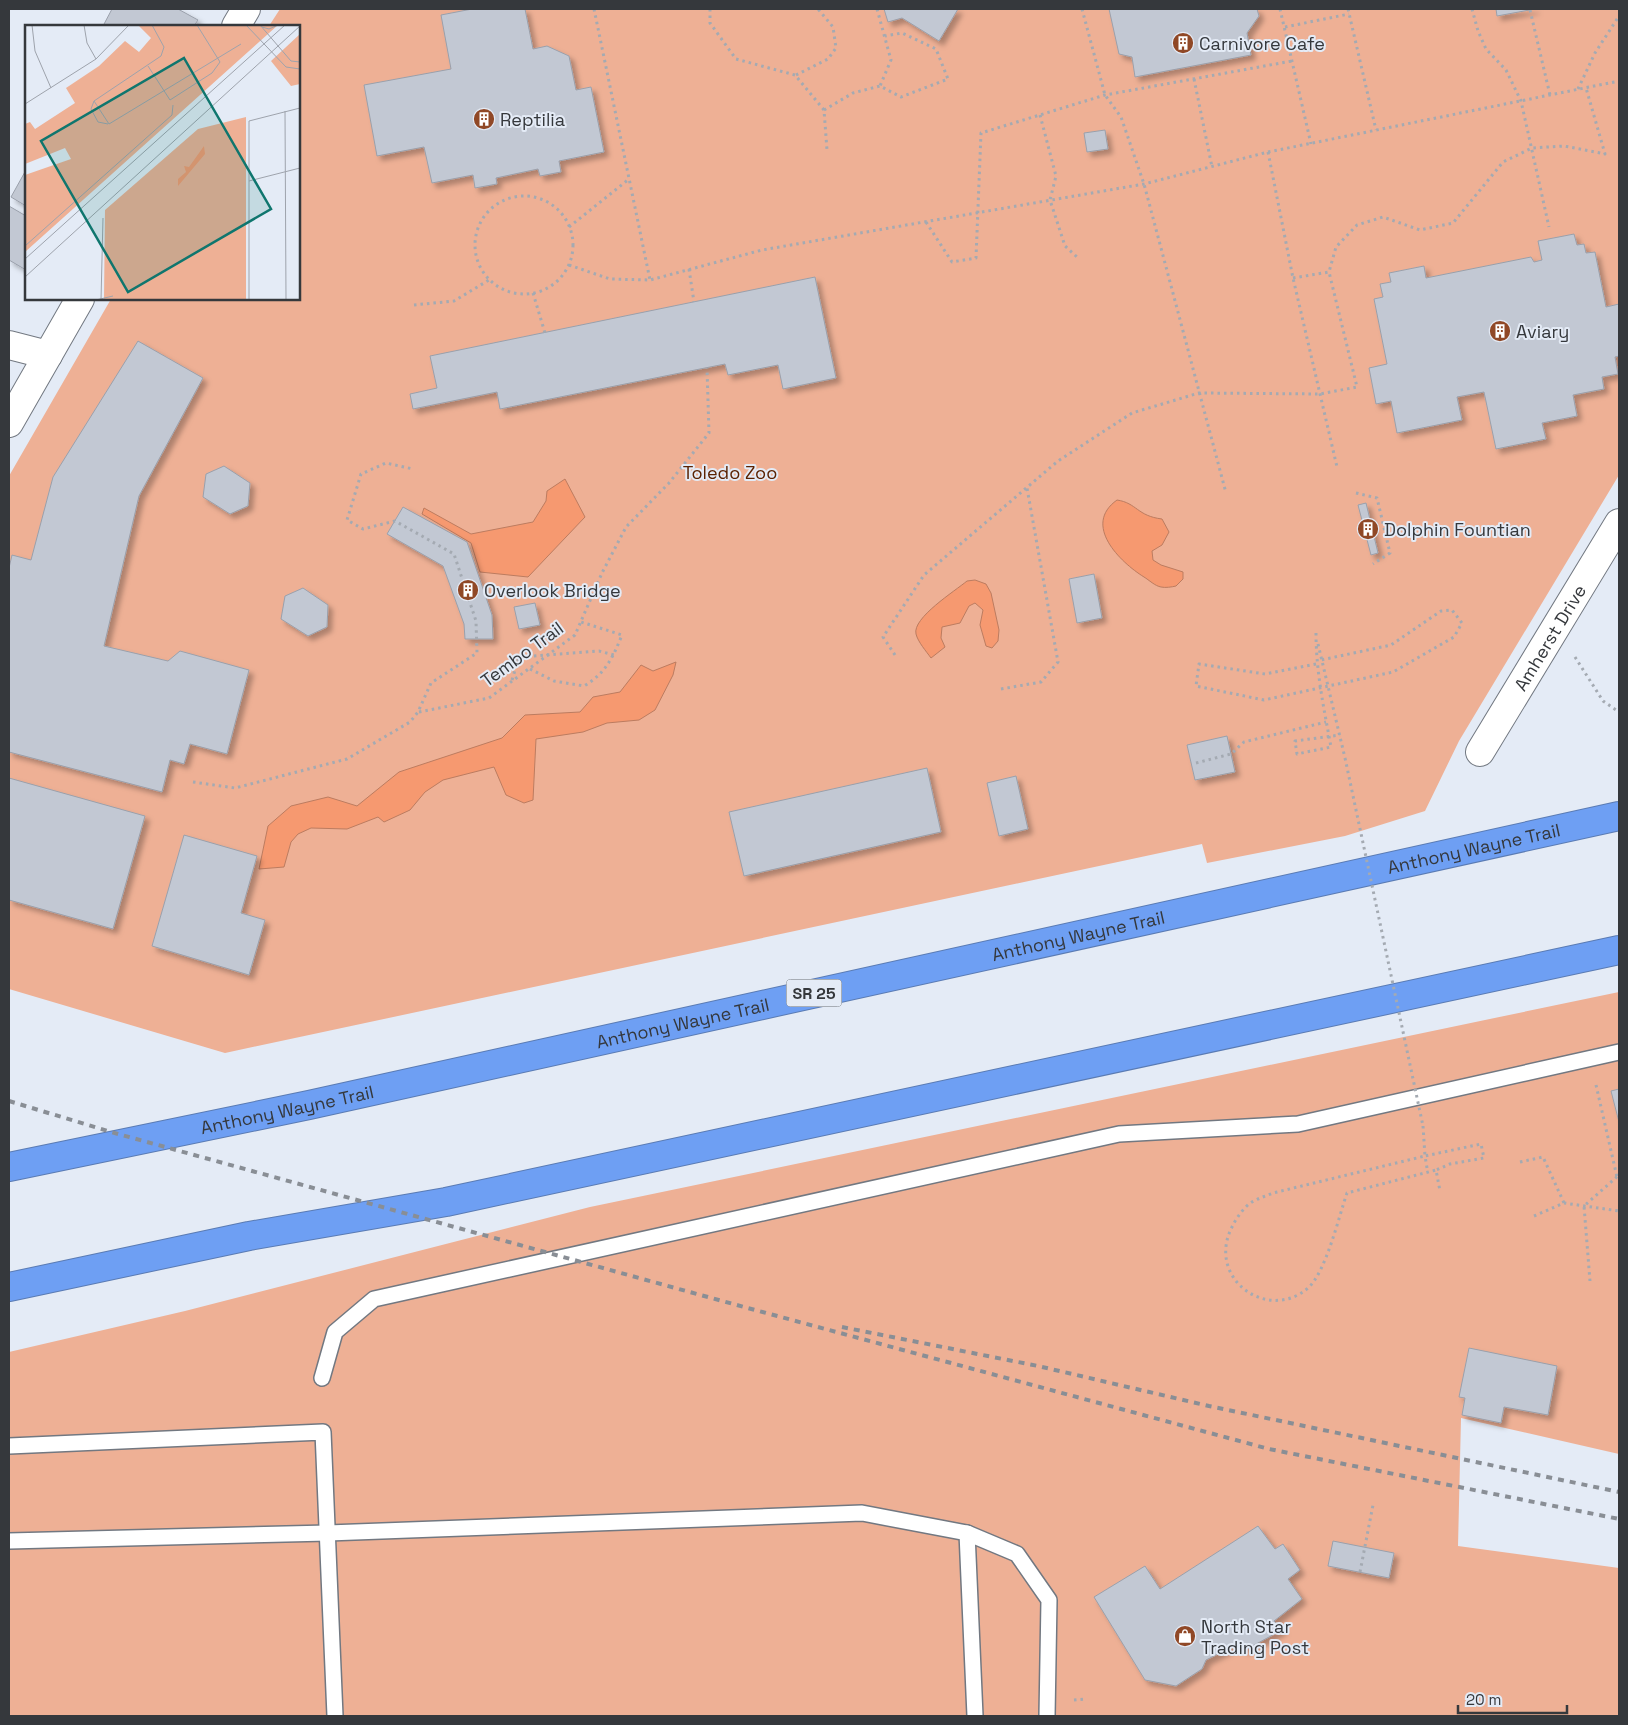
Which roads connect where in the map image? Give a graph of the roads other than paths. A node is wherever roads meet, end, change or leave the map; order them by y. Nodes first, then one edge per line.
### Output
1 (246, 9) edge
2 (237, 25) edge
3 (79, 300) edge
4 (9, 345) edge
5 (48, 355) junction
6 (9, 423) edge
7 (1619, 523) edge
8 (1480, 752) dead end
9 (1619, 816) edge
10 (1619, 950) edge
11 (1619, 1052) edge
12 (9, 1167) edge
13 (9, 1287) edge
14 (322, 1378) dead end
15 (9, 1446) edge
16 (328, 1533) junction
17 (967, 1534) junction
18 (9, 1541) edge
19 (335, 1716) edge
20 (975, 1716) edge
21 (1047, 1716) edge

1 - 2 street
3 - 5 street
4 - 5 street
5 - 6 street
7 - 8 street, Amherst Drive
9 - 12 highway, Anthony Wayne Trail / SR 25
10 - 13 highway
11 - 14 lane
15 - 16 lane
16 - 17 lane
16 - 18 lane
16 - 19 lane
17 - 20 lane
17 - 21 lane

